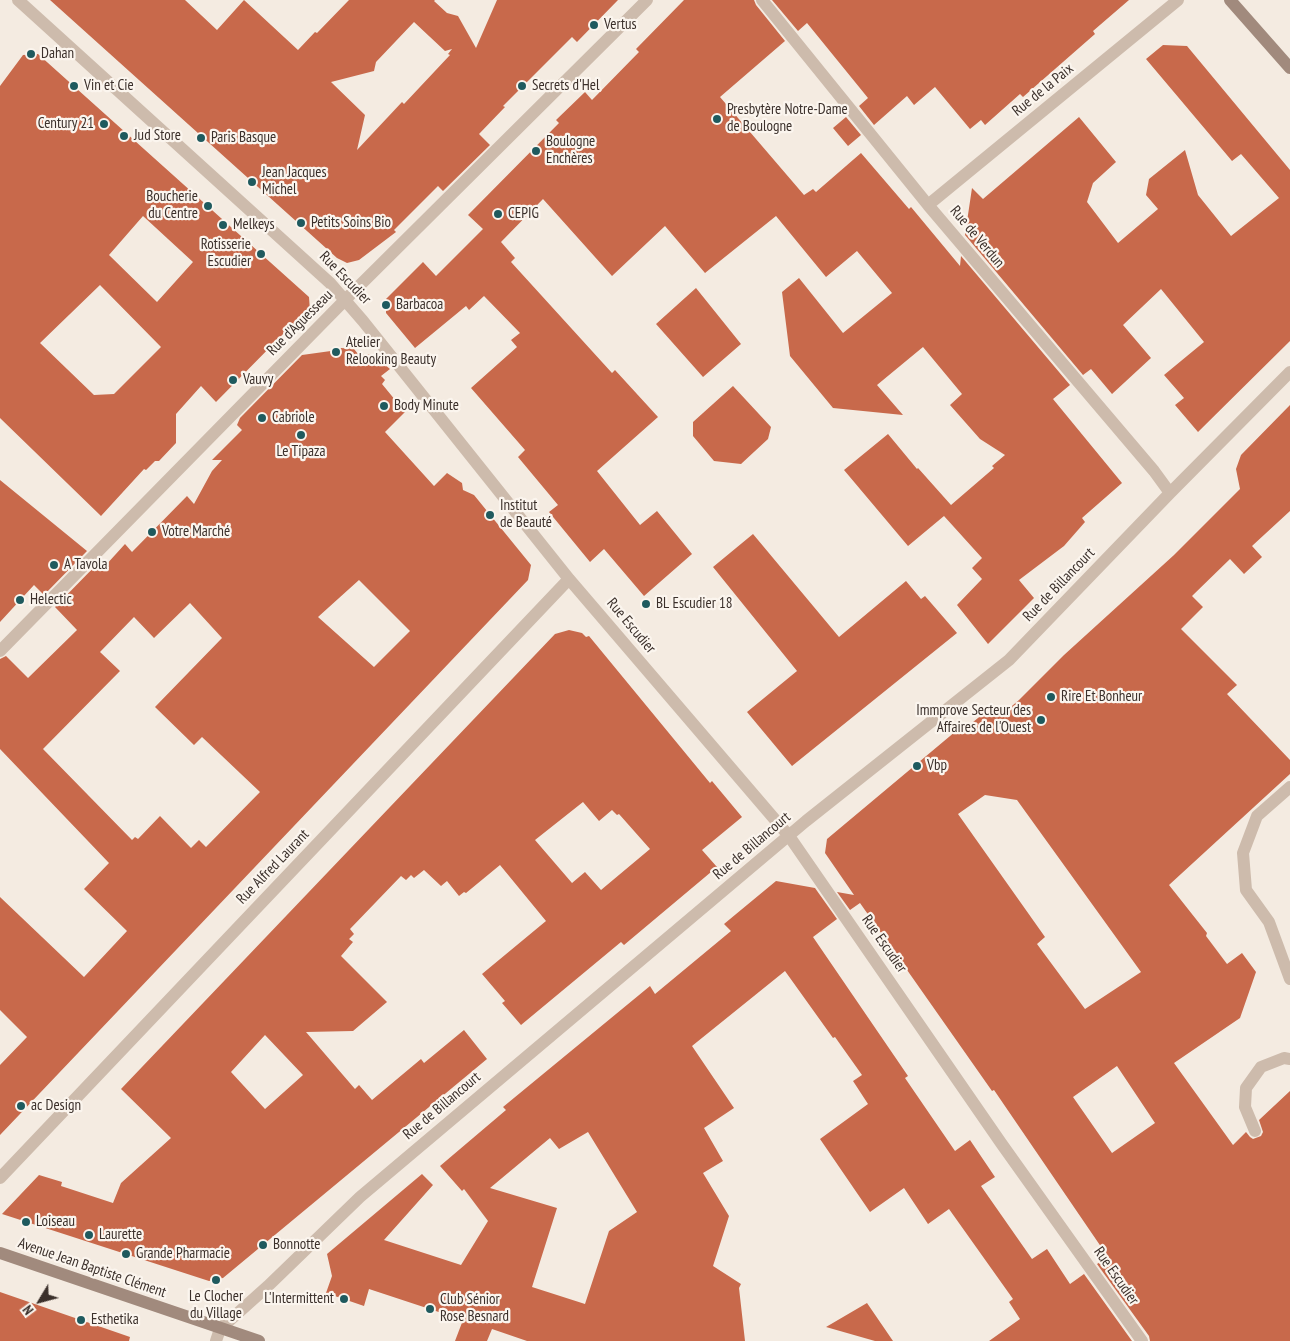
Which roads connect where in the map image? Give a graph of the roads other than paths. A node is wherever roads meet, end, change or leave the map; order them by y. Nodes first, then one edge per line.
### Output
1 (18, 0) edge
2 (647, 0) edge
3 (762, 0) edge
4 (1178, 0) edge
5 (1230, 0) edge
6 (1290, 68) edge
7 (928, 205) junction
8 (345, 300) junction
9 (1290, 372) edge
10 (1170, 493) junction
11 (570, 579) junction
12 (0, 651) edge
13 (1290, 787) edge
14 (789, 836) junction
15 (1290, 979) edge
16 (1290, 1059) edge
17 (1255, 1131) dead end
18 (0, 1178) edge
19 (0, 1253) edge
20 (218, 1335) edge
21 (259, 1341) edge
22 (1142, 1341) edge

1 - 8 street, Rue Escudier
2 - 8 street, Rue d'Aguesseau
3 - 7 street, Rue de Verdun
4 - 7 street, Rue de la Paix
5 - 6 main road
7 - 10 street, Rue de Verdun
8 - 11 street, Rue Escudier
8 - 12 street, Rue d'Aguesseau
9 - 10 street, Rue de Billancourt
10 - 14 street, Rue de Billancourt
11 - 14 street, Rue Escudier
11 - 18 street, Rue Alfred Laurant
13 - 15 street
14 - 20 street, Rue de Billancourt
14 - 22 street, Rue Escudier
16 - 17 street
19 - 20 main road, Avenue Jean Baptiste Clément
20 - 21 main road, Avenue Jean Baptiste Clément

